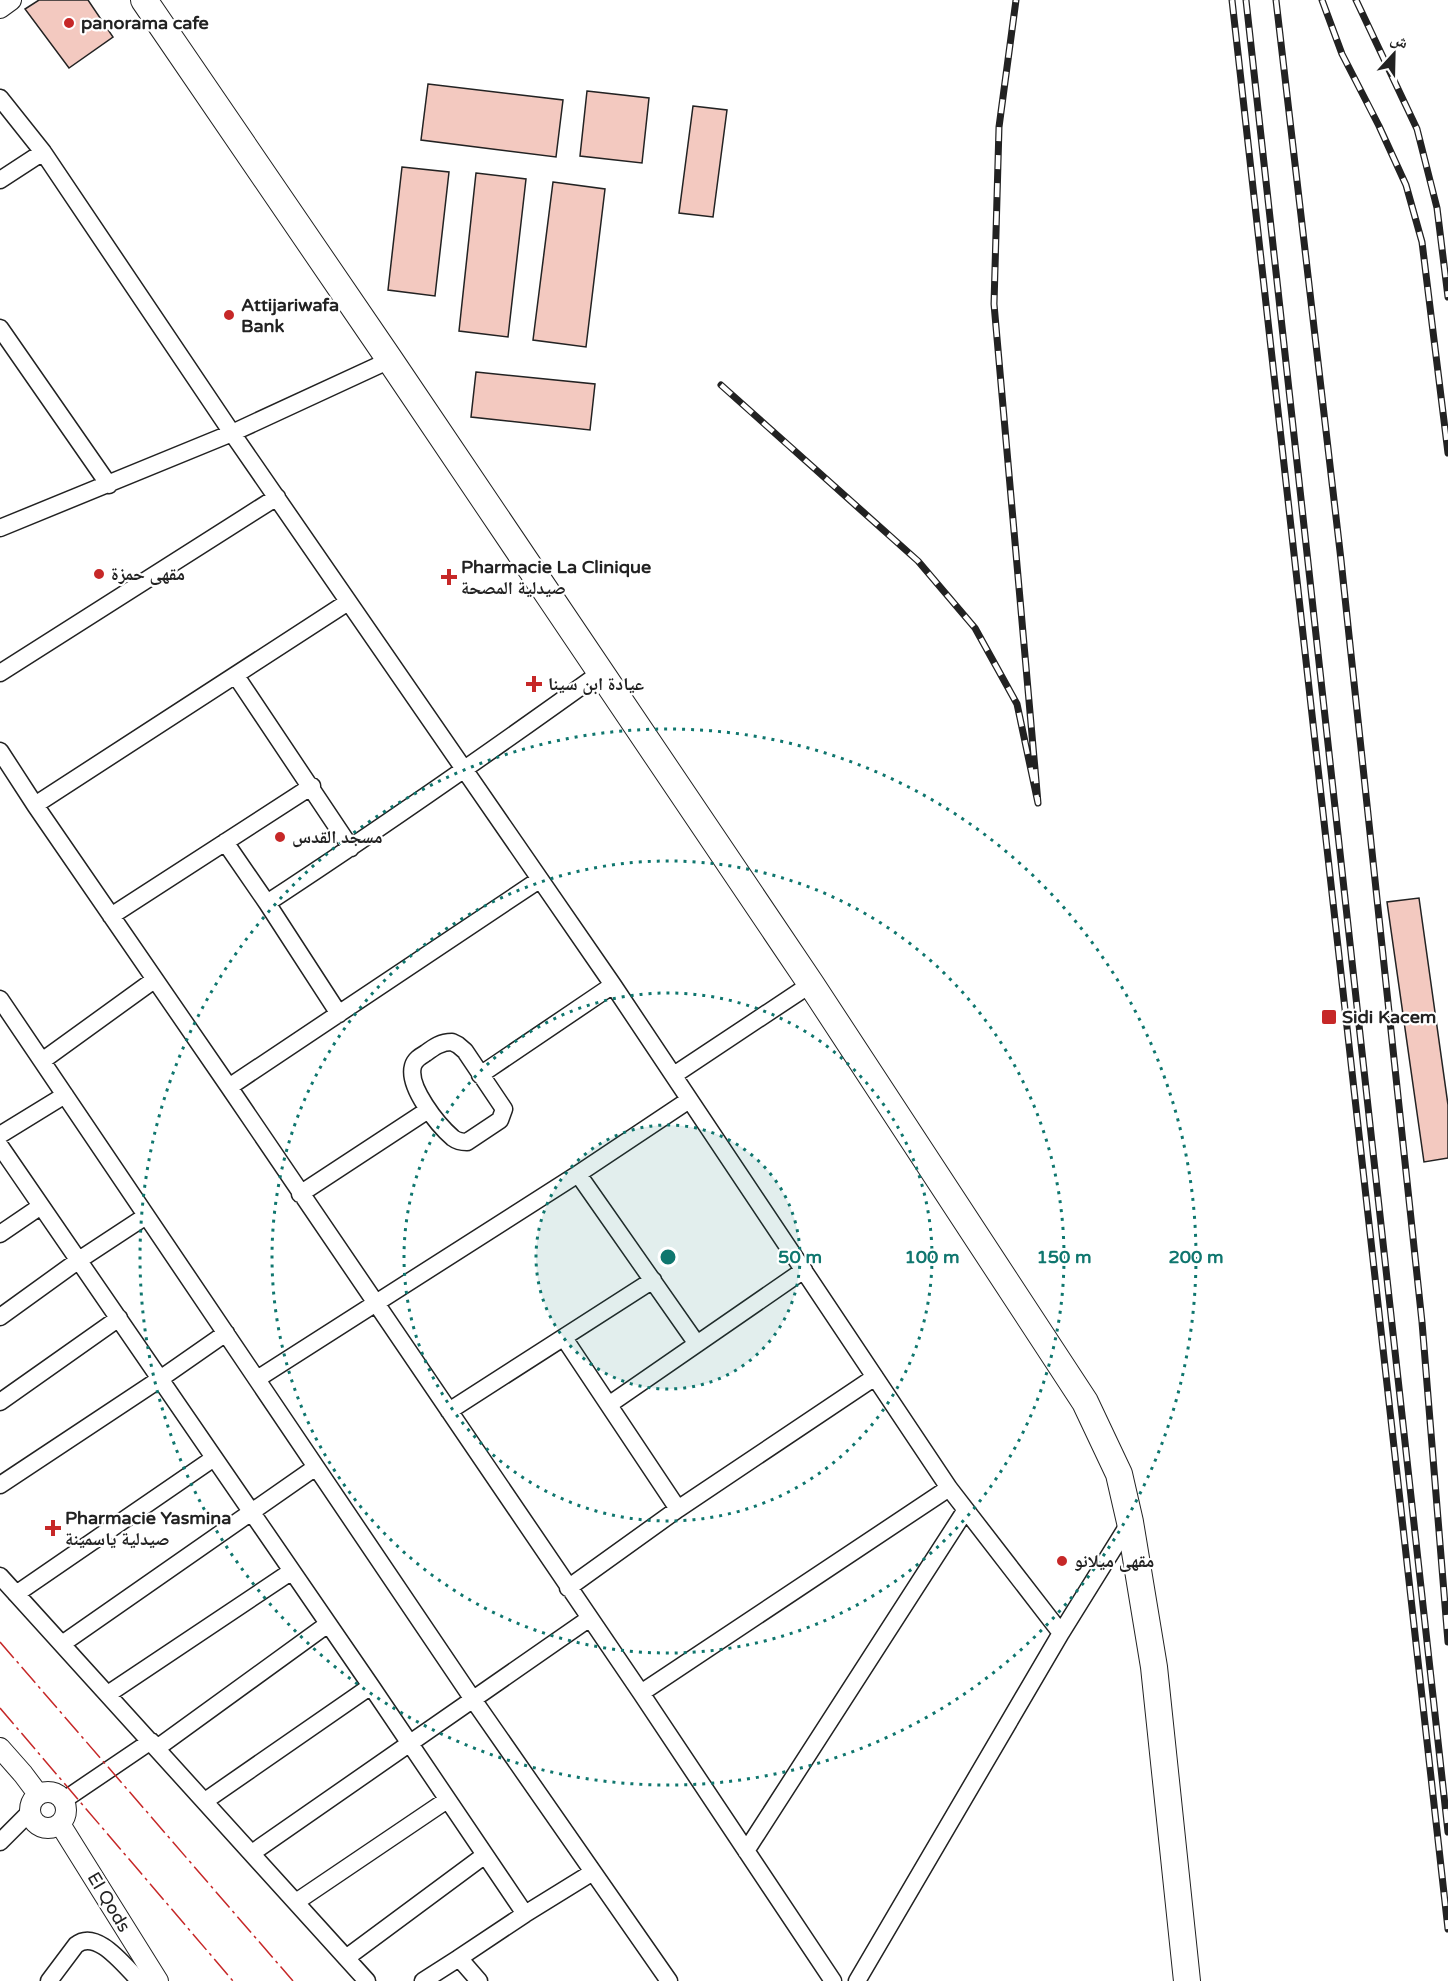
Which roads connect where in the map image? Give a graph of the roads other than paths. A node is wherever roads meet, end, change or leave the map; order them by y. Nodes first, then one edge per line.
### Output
1 (10, 0) edge
2 (144, 0) edge
3 (0, 8) edge
4 (0, 98) edge
5 (43, 152) junction
6 (0, 180) edge
7 (2, 335) edge
8 (390, 360) junction
9 (232, 433) junction
10 (109, 485) junction
11 (277, 497) junction
12 (0, 528) edge
13 (348, 602) junction
14 (0, 673) edge
15 (600, 673) junction
16 (236, 676) junction
17 (0, 751) edge
18 (464, 771) junction
19 (312, 786) junction
20 (35, 805) junction
21 (225, 842) junction
22 (351, 848) junction
23 (539, 880) junction
24 (267, 903) junction
25 (111, 916) junction
26 (154, 980) junction
27 (811, 984) junction
28 (613, 985) junction
29 (0, 999) edge
30 (339, 1014) junction
31 (42, 1061) junction
32 (480, 1075) junction
33 (674, 1075) junction
34 (229, 1087) junction
35 (65, 1095) junction
36 (689, 1100) junction
37 (428, 1110) junction
38 (0, 1135) edge
39 (0, 1146) edge
40 (578, 1174) junction
41 (300, 1194) junction
42 (41, 1206) junction
43 (146, 1216) junction
44 (0, 1234) edge
45 (78, 1260) junction
46 (804, 1270) junction
47 (653, 1280) junction
48 (375, 1303) junction
49 (0, 1317) edge
50 (118, 1318) junction
51 (226, 1333) junction
52 (564, 1338) junction
53 (697, 1344) junction
54 (875, 1377) junction
55 (160, 1379) junction
56 (257, 1379) junction
57 (0, 1402) edge
58 (610, 1404) junction
59 (449, 1411) junction
60 (214, 1458) junction
61 (316, 1467) junction
62 (0, 1485) edge
63 (949, 1488) junction
64 (678, 1509) junction
65 (965, 1511) junction
66 (252, 1513) junction
67 (1130, 1522) junction
68 (292, 1571) junction
69 (0, 1576) edge
70 (568, 1588) junction
71 (16, 1594) junction
72 (590, 1618) junction
73 (328, 1624) junction
74 (1061, 1633) junction
75 (62, 1644) junction
76 (371, 1686) junction
77 (640, 1693) junction
78 (108, 1694) junction
79 (472, 1698) junction
80 (409, 1743) junction
81 (154, 1744) junction
82 (0, 1748) edge
83 (38, 1794) junction
84 (64, 1800) junction
85 (447, 1800) junction
86 (205, 1801) junction
87 (29, 1813) junction
88 (60, 1824) junction
89 (0, 1842) edge
90 (746, 1851) junction
91 (252, 1853) junction
92 (484, 1855) junction
93 (593, 1872) junction
94 (296, 1902) junction
95 (525, 1914) junction
96 (346, 1958) junction
97 (459, 1958) junction
98 (49, 1981) edge
99 (140, 1981) edge
100 (158, 1981) edge
101 (367, 1981) edge
102 (423, 1981) edge
103 (479, 1981) edge
104 (669, 1981) edge
105 (833, 1981) edge
106 (857, 1981) edge
107 (1187, 1981) edge

1 - 3 street
2 - 8 main road
4 - 5 street
5 - 6 street
5 - 9 street
7 - 10 street
8 - 9 street
8 - 15 main road
9 - 10 street
9 - 11 street
10 - 12 street
11 - 13 street
11 - 14 street
13 - 16 street
13 - 18 street
15 - 18 street
15 - 27 main road
16 - 19 street
16 - 20 street
17 - 20 street
18 - 22 street
18 - 23 street
19 - 21 street
19 - 22 street
20 - 25 street
21 - 24 street
21 - 25 street
22 - 24 street
23 - 28 street
23 - 30 street
24 - 30 street
25 - 26 street
26 - 31 street
26 - 34 street
27 - 33 street
27 - 67 main road
28 - 32 street
28 - 33 street
29 - 31 street
30 - 34 street
31 - 35 street
32 - 37 street
32 - 37 street
33 - 36 street
34 - 41 street
35 - 38 street
35 - 43 street
36 - 40 street
36 - 46 street
37 - 41 street
39 - 42 street
40 - 47 street
40 - 48 street
41 - 48 street
42 - 44 street
42 - 45 street
43 - 45 street
43 - 51 street
45 - 49 street
45 - 50 street
46 - 53 street
46 - 54 street
47 - 52 street
47 - 53 street
48 - 56 street
48 - 59 street
50 - 55 street
50 - 57 street
51 - 55 street
51 - 56 street
52 - 58 street
52 - 59 street
53 - 58 street
54 - 63 street
54 - 64 street
55 - 60 street
55 - 62 street
56 - 61 street
58 - 64 street
59 - 70 street
60 - 66 street
60 - 71 street
61 - 66 street
61 - 79 street
63 - 65 street
63 - 77 street
64 - 70 street
65 - 74 street
65 - 90 street
66 - 68 street
66 - 75 street
67 - 74 street
67 - 107 main road
68 - 73 street
68 - 78 street
69 - 71 street
70 - 72 street
71 - 75 street
72 - 77 street
72 - 79 street
73 - 76 street
73 - 81 street
74 - 106 street
75 - 78 street
76 - 80 street
76 - 86 street
77 - 90 street
78 - 81 street
79 - 80 street
79 - 93 street
80 - 85 street
80 - 91 street
81 - 84 street
81 - 86 street
82 - 83 street
83 - 84 street
83 - 87 street
84 - 88 street
85 - 92 street
85 - 94 street
86 - 91 street
87 - 88 street
87 - 89 street
88 - 100 street, El Qods
90 - 105 street
91 - 94 street
92 - 95 street
92 - 96 street
93 - 95 street
93 - 104 street
94 - 96 street
95 - 97 street
96 - 101 street
97 - 102 street
97 - 103 street
98 - 99 street

